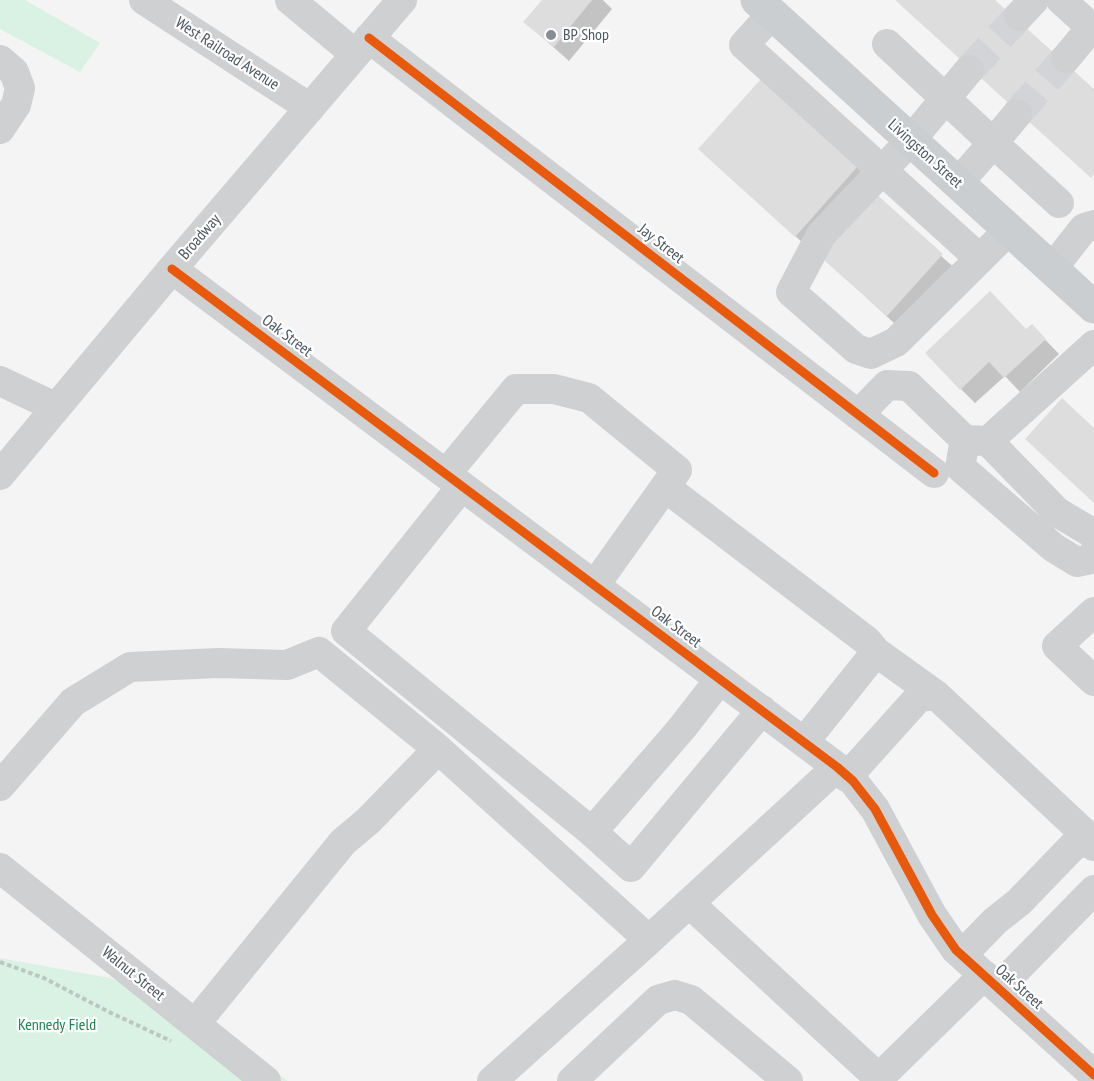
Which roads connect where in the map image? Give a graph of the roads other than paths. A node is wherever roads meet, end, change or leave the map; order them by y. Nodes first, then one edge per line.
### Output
1 (144, 0) edge
2 (290, 0) edge
3 (402, 0) edge
4 (1061, 0) edge
5 (765, 7) edge
6 (1093, 29) edge
7 (887, 44) dead end
8 (362, 46) junction
9 (1066, 58) tunnel mouth
10 (0, 60) edge
11 (969, 70) tunnel mouth
12 (944, 99) junction
13 (310, 108) junction
14 (1017, 114) tunnel mouth
15 (0, 129) edge
16 (911, 140) junction
17 (993, 143) junction
18 (883, 170) junction
19 (958, 183) junction
20 (1059, 202) dead end
21 (1094, 225) edge
22 (1010, 230) junction
23 (980, 259) junction
24 (172, 269) junction
25 (1052, 269) junction
26 (1094, 307) edge
27 (1088, 360) edge
28 (0, 381) edge
29 (56, 407) junction
30 (858, 415) junction
31 (976, 440) junction
32 (934, 473) dead end
33 (0, 476) edge
34 (454, 480) junction
35 (665, 487) junction
36 (1094, 534) edge
37 (1094, 553) edge
38 (595, 585) junction
39 (1094, 612) edge
40 (876, 652) junction
41 (720, 679) junction
42 (1094, 681) edge
43 (936, 695) junction
44 (762, 710) junction
45 (804, 741) junction
46 (438, 749) junction
47 (842, 772) junction
48 (0, 786) edge
49 (592, 832) junction
50 (1092, 844) edge
51 (0, 868) edge
52 (1094, 890) edge
53 (689, 903) junction
54 (649, 940) junction
55 (962, 955) junction
56 (991, 981) junction
57 (184, 1033) junction
58 (1094, 1075) edge
59 (880, 1080) edge
60 (266, 1081) edge
61 (492, 1081) edge
62 (572, 1081) edge
63 (788, 1081) edge

1 - 13 street, West Railroad Avenue
2 - 8 street, Jay Street
3 - 8 street, Broadway
4 - 6 street
5 - 16 main road, Livingston Street
5 - 18 street
6 - 9 street
7 - 12 street
8 - 13 street, Broadway
8 - 30 street, Jay Street
10 - 15 street
11 - 12 street
12 - 16 street
12 - 17 street
13 - 24 street, Broadway
14 - 17 street
16 - 18 street
16 - 19 main road, Livingston Street
17 - 19 street
17 - 20 street
18 - 23 street
18 - 23 street
19 - 22 main road, Livingston Street
21 - 25 street
22 - 23 street
22 - 25 main road, Livingston Street
24 - 29 street, Broadway
24 - 34 street, Oak Street
25 - 26 main road, Livingston Street
27 - 31 street
28 - 29 street
29 - 33 street, Broadway
30 - 31 street
30 - 32 street, Jay Street
31 - 36 street
31 - 37 street
34 - 35 street
34 - 38 street, Oak Street
34 - 49 street
35 - 38 street
35 - 40 street
38 - 41 street, Oak Street
39 - 42 street
40 - 43 street
40 - 45 street
41 - 44 street, Oak Street
41 - 49 street
43 - 47 street
43 - 50 street
44 - 45 street, Oak Street
44 - 49 street
45 - 47 street, Oak Street
46 - 48 street
46 - 54 street
46 - 57 street
47 - 53 street
47 - 55 street, Oak Street
50 - 55 street
51 - 57 street, Walnut Street
52 - 56 street
53 - 54 street
53 - 59 street
54 - 61 street
55 - 56 street, Oak Street
56 - 58 street, Oak Street
56 - 59 street
57 - 60 street, Walnut Street
62 - 63 street

